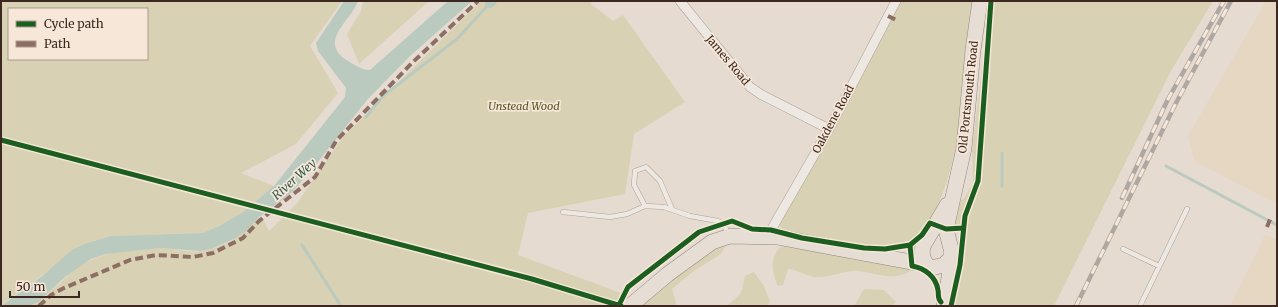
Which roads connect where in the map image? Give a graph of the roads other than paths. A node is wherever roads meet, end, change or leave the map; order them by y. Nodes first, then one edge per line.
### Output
1 (680, 1) edge
2 (896, 1) edge
3 (980, 1) edge
4 (829, 129) junction
5 (954, 192) junction
6 (645, 206) junction
7 (672, 209) junction
8 (1187, 209) dead end
9 (563, 212) dead end
10 (730, 236) junction
11 (770, 237) junction
12 (924, 244) junction
13 (1123, 249) dead end
14 (951, 254) junction
15 (885, 256) junction
16 (929, 266) junction
17 (1159, 266) junction
18 (632, 304) edge
19 (943, 306) edge
20 (1140, 306) edge

1 - 4 street, James Road
2 - 4 street, Oakdene Road
3 - 5 main road, Old Portsmouth Road
4 - 11 street, Oakdene Road
5 - 12 main road, Old Portsmouth Road
5 - 14 main road, Old Portsmouth Road
6 - 7 lane
6 - 7 lane
6 - 9 lane
7 - 10 lane
8 - 17 lane
10 - 11 main road
10 - 18 main road
11 - 15 main road
12 - 14 main road
12 - 15 main road
12 - 16 main road
13 - 17 lane
14 - 16 main road
14 - 19 main road
15 - 16 main road
16 - 19 main road
17 - 20 lane

